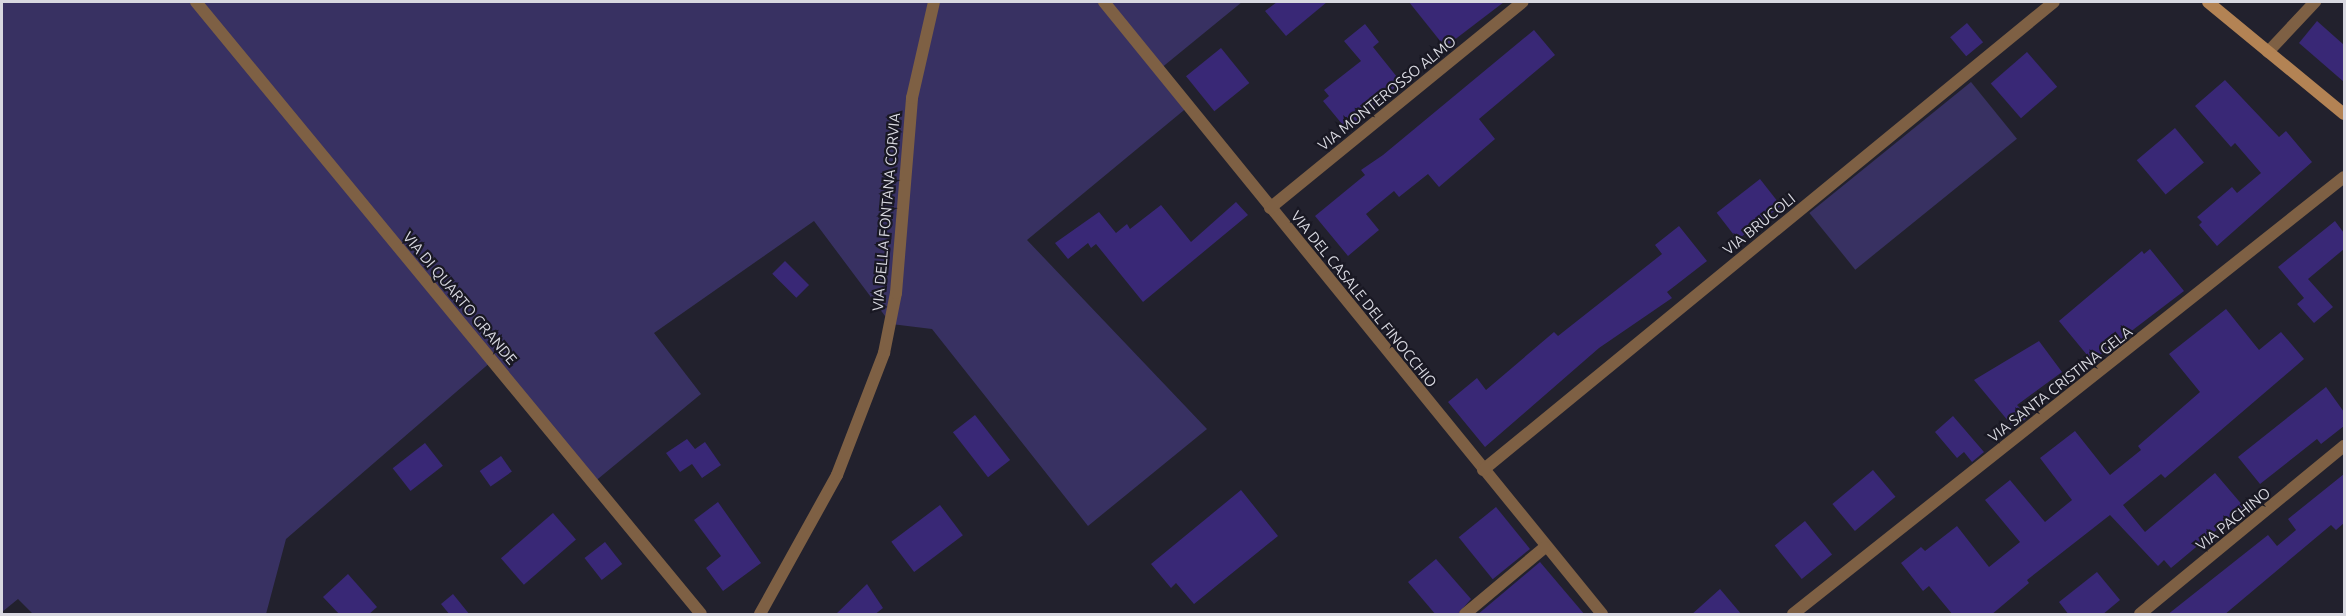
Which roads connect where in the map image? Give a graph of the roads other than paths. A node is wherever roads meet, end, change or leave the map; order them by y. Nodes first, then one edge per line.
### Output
1 (196, 2) edge
2 (934, 2) edge
3 (1104, 2) edge
4 (1523, 2) edge
5 (2054, 2) edge
6 (2208, 2) edge
7 (2315, 2) edge
8 (2268, 52) junction
9 (2344, 114) edge
10 (2344, 177) edge
11 (1270, 208) junction
12 (2344, 446) edge
13 (1483, 470) junction
14 (1545, 547) junction
15 (701, 615) edge
16 (760, 615) edge
17 (1465, 615) edge
18 (1602, 615) edge
19 (1793, 615) edge
20 (2140, 615) edge

1 - 15 street, VIA DI QUARTO GRANDE
2 - 16 street, VIA DELLA FONTANA CORVIA
3 - 11 street, VIA DEL CASALE DEL FINOCCHIO
4 - 11 street, VIA MONTEROSSO ALMO
5 - 13 street, VIA BRUCOLI
6 - 8 main road
7 - 8 street
8 - 9 main road
10 - 19 street, VIA SANTA CRISTINA GELA
11 - 13 street, VIA DEL CASALE DEL FINOCCHIO
12 - 20 street, VIA PACHINO
13 - 14 street, VIA DEL CASALE DEL FINOCCHIO
14 - 17 street
14 - 18 street, VIA DEL CASALE DEL FINOCCHIO

